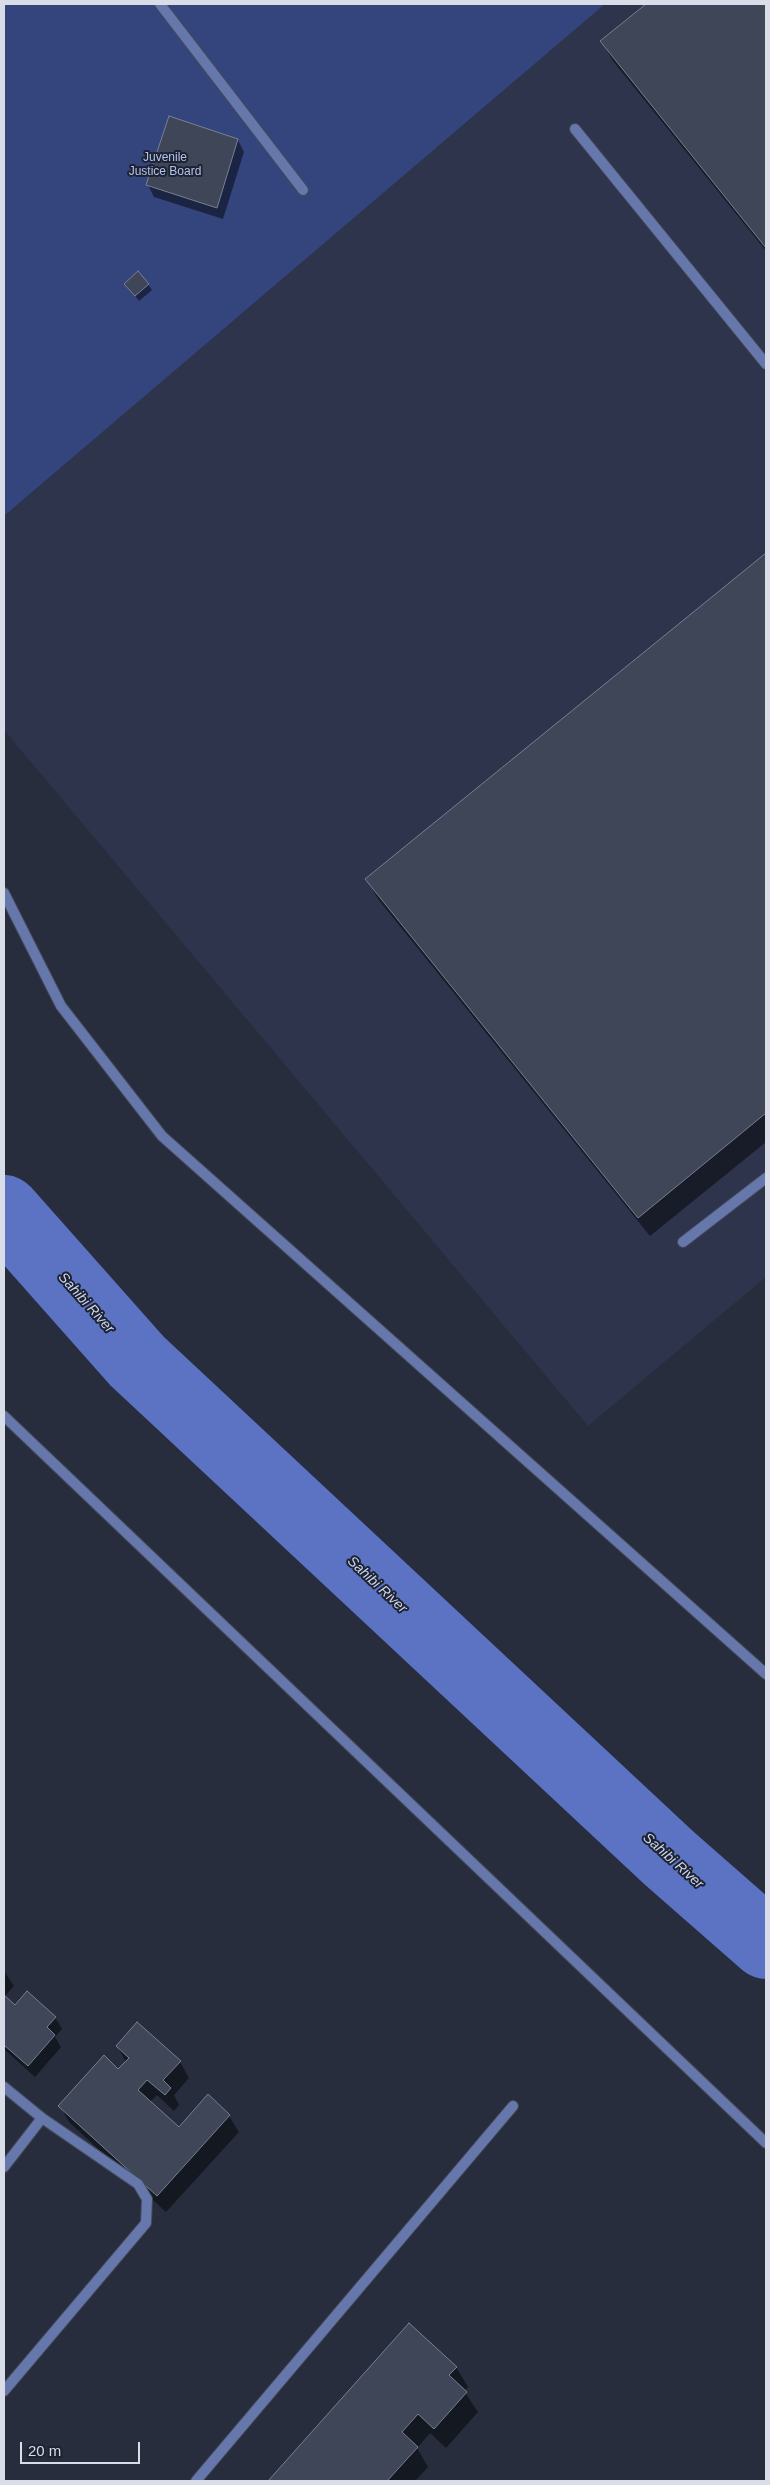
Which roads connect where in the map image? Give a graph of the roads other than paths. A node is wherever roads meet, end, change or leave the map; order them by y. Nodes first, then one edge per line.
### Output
1 (160, 4) edge
2 (575, 129) dead end
3 (303, 190) dead end
4 (766, 364) edge
5 (4, 893) edge
6 (766, 1178) edge
7 (683, 1242) dead end
8 (4, 1416) edge
9 (766, 1674) edge
10 (4, 2087) edge
11 (513, 2106) dead end
12 (42, 2118) junction
13 (766, 2143) edge
14 (4, 2167) edge
15 (4, 2389) edge
16 (196, 2481) edge

1 - 3 street
2 - 4 street
5 - 9 street
6 - 7 street
8 - 13 street
10 - 12 street
11 - 16 street
12 - 14 street
12 - 15 street

